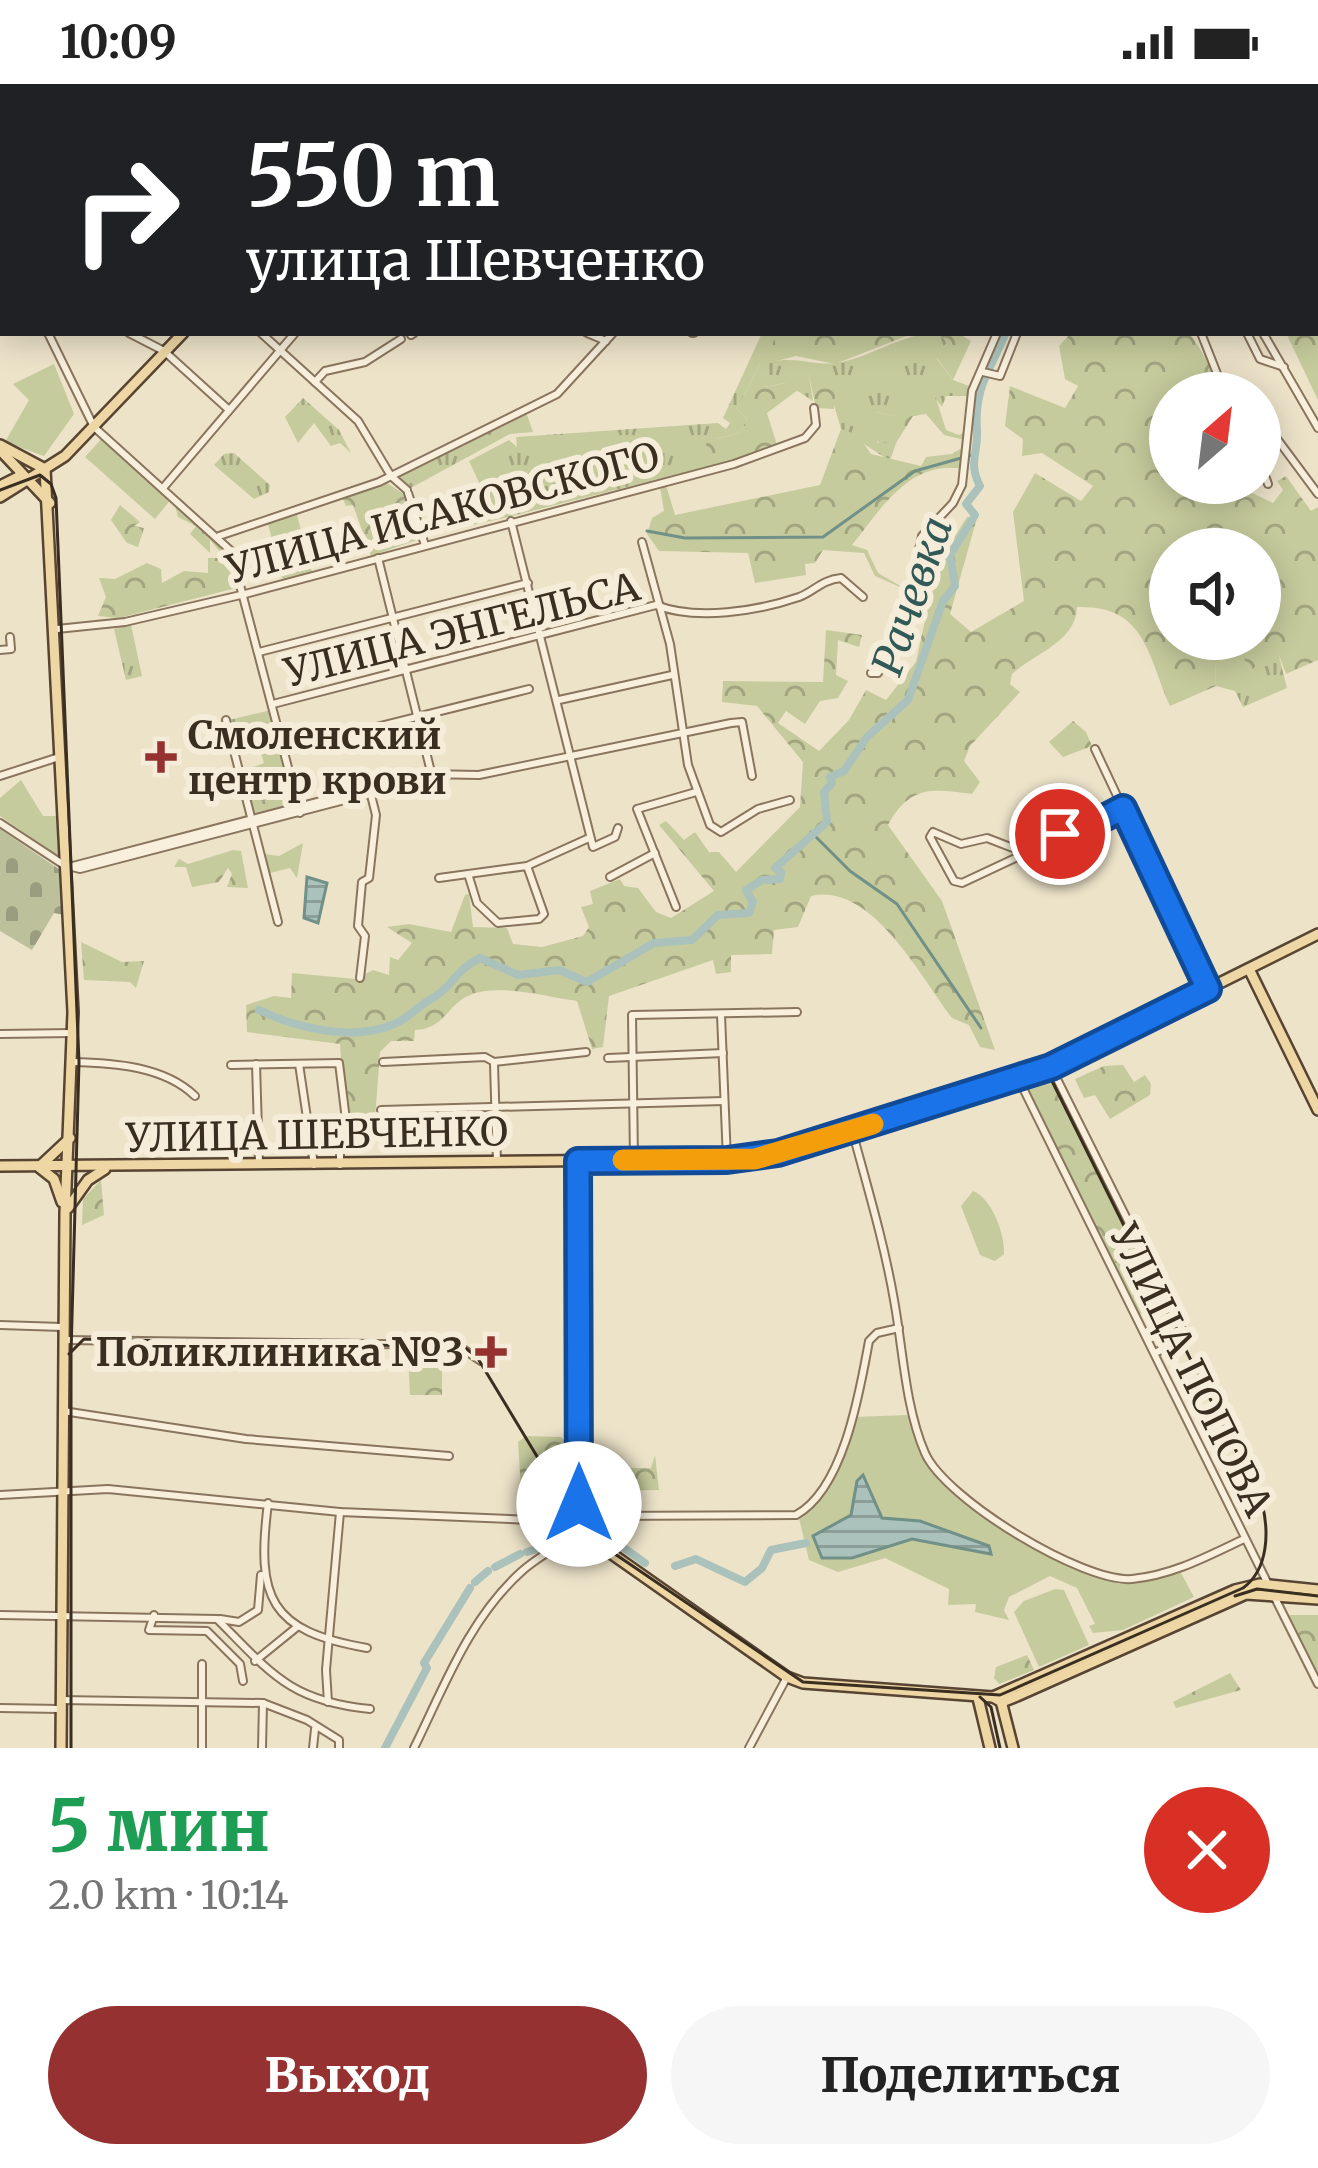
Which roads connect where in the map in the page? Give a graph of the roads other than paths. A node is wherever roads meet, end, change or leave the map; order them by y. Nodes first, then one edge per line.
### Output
1 (49, 336) edge
2 (135, 336) edge
3 (180, 336) edge
4 (264, 336) edge
5 (292, 336) edge
6 (594, 336) edge
7 (610, 336) edge
8 (996, 336) edge
9 (1016, 336) edge
10 (1202, 336) edge
11 (1249, 336) edge
12 (1265, 336) edge
13 (401, 339) dead end
14 (606, 341) junction
15 (280, 350) junction
16 (164, 352) junction
17 (1284, 367) junction
18 (1216, 372) edge
19 (986, 374) junction
20 (315, 382) junction
21 (231, 407) junction
22 (814, 407) dead end
23 (1318, 428) edge
24 (92, 429) junction
25 (1281, 446) edge
26 (0, 448) edge
27 (45, 469) junction
28 (391, 476) junction
29 (25, 479) junction
30 (0, 486) edge
31 (164, 488) junction
32 (1318, 494) edge
33 (0, 497) edge
34 (50, 503) junction
35 (511, 521) junction
36 (219, 536) junction
37 (641, 542) dead end
38 (425, 545) junction
39 (378, 558) junction
40 (528, 583) junction
41 (244, 594) junction
42 (863, 598) dead end
43 (656, 605) junction
44 (392, 620) junction
45 (57, 629) junction
46 (542, 633) junction
47 (10, 637) dead end
48 (0, 650) edge
49 (259, 652) junction
50 (405, 668) junction
51 (871, 673) dead end
52 (674, 675) junction
53 (529, 689) dead end
54 (559, 700) junction
55 (272, 704) junction
56 (416, 716) junction
57 (226, 720) dead end
58 (681, 733) junction
59 (1095, 749) dead end
60 (284, 750) junction
61 (63, 757) junction
62 (573, 757) junction
63 (0, 776) edge
64 (752, 776) dead end
65 (433, 777) junction
66 (696, 792) junction
67 (371, 795) junction
68 (790, 800) dead end
69 (1123, 808) junction
70 (299, 809) junction
71 (252, 821) junction
72 (0, 823) edge
73 (618, 828) dead end
74 (591, 843) junction
75 (1026, 853) junction
76 (655, 854) junction
77 (526, 866) junction
78 (69, 867) junction
79 (610, 877) dead end
80 (439, 878) dead end
81 (469, 878) junction
82 (676, 908) dead end
83 (278, 922) dead end
84 (1318, 934) edge
85 (1249, 969) junction
86 (360, 978) dead end
87 (1208, 989) junction
88 (796, 1012) dead end
89 (721, 1015) junction
90 (0, 1034) edge
91 (73, 1034) junction
92 (586, 1052) dead end
93 (723, 1053) junction
94 (634, 1056) junction
95 (608, 1058) dead end
96 (73, 1062) junction
97 (383, 1062) dead end
98 (494, 1063) junction
99 (256, 1064) junction
100 (299, 1064) junction
101 (231, 1065) dead end
102 (1054, 1065) junction
103 (1018, 1078) junction
104 (195, 1096) dead end
105 (724, 1101) junction
106 (633, 1106) junction
107 (496, 1107) junction
108 (381, 1110) dead end
109 (1318, 1110) edge
110 (852, 1130) junction
111 (70, 1136) junction
112 (634, 1160) junction
113 (727, 1160) junction
114 (578, 1161) junction
115 (497, 1162) junction
116 (340, 1165) junction
117 (0, 1166) edge
118 (260, 1166) junction
119 (314, 1166) junction
120 (39, 1167) junction
121 (69, 1167) junction
122 (107, 1167) junction
123 (65, 1213) junction
124 (0, 1325) edge
125 (63, 1327) junction
126 (899, 1328) junction
127 (64, 1340) junction
128 (1155, 1353) junction
129 (481, 1361) dead end
130 (63, 1411) junction
131 (449, 1456) dead end
132 (62, 1489) junction
133 (0, 1495) edge
134 (268, 1503) junction
135 (340, 1513) junction
136 (580, 1530) junction
137 (1244, 1539) junction
138 (1256, 1563) junction
139 (262, 1565) junction
140 (1270, 1589) junction
141 (1234, 1590) junction
142 (1318, 1595) edge
143 (61, 1614) junction
144 (0, 1615) edge
145 (154, 1615) junction
146 (217, 1619) junction
147 (297, 1627) junction
148 (328, 1641) junction
149 (367, 1648) dead end
150 (255, 1660) junction
151 (202, 1664) dead end
152 (787, 1677) junction
153 (243, 1682) dead end
154 (1318, 1684) edge
155 (998, 1697) junction
156 (978, 1698) junction
157 (328, 1702) junction
158 (201, 1703) junction
159 (263, 1703) junction
160 (60, 1705) junction
161 (0, 1708) edge
162 (370, 1709) dead end
163 (315, 1729) junction
164 (61, 1748) edge
165 (202, 1748) edge
166 (262, 1748) edge
167 (314, 1748) edge
168 (339, 1748) edge
169 (414, 1748) edge
170 (749, 1748) edge
171 (990, 1748) edge
172 (1012, 1748) edge

1 - 24 street
2 - 16 street
3 - 16 main road
4 - 15 street
5 - 15 street
6 - 14 street
7 - 14 street
8 - 19 street
9 - 19 street
10 - 18 street
11 - 17 street
12 - 17 street
13 - 20 street
14 - 28 street
15 - 20 street
15 - 21 street
16 - 21 street
16 - 24 main road
17 - 23 street
19 - 51 street
20 - 28 street
21 - 31 street
22 - 35 street, УЛИЦА ИСАКОВСКОГО
24 - 27 main road
24 - 31 street
25 - 32 street
26 - 27 main road
26 - 29 main road
27 - 29 main road
27 - 34 main road
28 - 36 street
28 - 38 street
29 - 30 main road
29 - 33 main road
29 - 34 main road
31 - 36 street
34 - 45 main road
35 - 38 street, УЛИЦА ИСАКОВСКОГО
35 - 40 street
36 - 41 street
37 - 43 street
38 - 39 street, УЛИЦА ИСАКОВСКОГО
39 - 41 street, УЛИЦА ИСАКОВСКОГО
39 - 44 street
40 - 44 street
40 - 46 street
41 - 45 street, УЛИЦА ИСАКОВСКОГО
41 - 49 street
42 - 43 street, УЛИЦА ЭНГЕЛЬСА
43 - 46 street, УЛИЦА ЭНГЕЛЬСА
43 - 52 street
44 - 49 street
44 - 50 street
45 - 61 main road
46 - 50 street, УЛИЦА ЭНГЕЛЬСА
46 - 54 street
47 - 48 street
49 - 55 street
50 - 55 street, УЛИЦА ЭНГЕЛЬСА
50 - 56 street
52 - 54 street
52 - 58 street
53 - 56 street
54 - 62 street
55 - 60 street
56 - 60 street
56 - 65 street
57 - 71 street
58 - 62 street
58 - 64 street
58 - 66 street
59 - 69 street
60 - 70 street
61 - 63 street
61 - 78 main road
62 - 65 street
62 - 74 street
65 - 67 street
65 - 70 street
66 - 68 street
66 - 76 street
67 - 70 street
67 - 86 street
69 - 75 street
69 - 87 street
70 - 71 street
71 - 78 street
71 - 83 street
72 - 78 street
73 - 74 street
74 - 77 street
75 - 75 street
76 - 79 street
76 - 82 street
77 - 81 street
77 - 81 street
78 - 91 main road
80 - 81 street
84 - 85 main road, УЛИЦА ШЕВЧЕНКО
85 - 87 main road, УЛИЦА ШЕВЧЕНКО
85 - 109 main road
87 - 102 main road, УЛИЦА ШЕВЧЕНКО
88 - 89 street
89 - 93 street
89 - 94 street
90 - 91 street
91 - 96 main road
92 - 98 street
93 - 94 street
93 - 105 street
94 - 95 street
94 - 106 street
96 - 104 street
96 - 111 main road
97 - 98 street
98 - 107 street
99 - 100 street
99 - 101 street
99 - 118 street
100 - 116 street
100 - 119 street
102 - 103 main road, УЛИЦА ШЕВЧЕНКО
102 - 128 street
103 - 110 main road, УЛИЦА ШЕВЧЕНКО
103 - 128 street, УЛИЦА ПОПОВА
105 - 106 street
105 - 113 street
106 - 107 street
106 - 112 street
107 - 108 street
107 - 115 street
110 - 113 main road, УЛИЦА ШЕВЧЕНКО
110 - 126 street
111 - 120 main road
111 - 121 main road
112 - 113 main road, УЛИЦА ШЕВЧЕНКО
112 - 114 main road, УЛИЦА ШЕВЧЕНКО
114 - 115 main road, УЛИЦА ШЕВЧЕНКО
114 - 136 main road
115 - 116 main road, УЛИЦА ШЕВЧЕНКО
116 - 119 main road, УЛИЦА ШЕВЧЕНКО
117 - 120 main road, УЛИЦА ШЕВЧЕНКО
118 - 119 main road, УЛИЦА ШЕВЧЕНКО
118 - 122 main road, УЛИЦА ШЕВЧЕНКО
120 - 121 main road, УЛИЦА ШЕВЧЕНКО
120 - 123 main road
121 - 122 main road, УЛИЦА ШЕВЧЕНКО
121 - 123 main road
122 - 123 main road
123 - 125 main road
124 - 125 street
125 - 127 main road
126 - 136 street
126 - 137 street
127 - 129 street
127 - 130 main road
128 - 137 street, УЛИЦА ПОПОВА
130 - 131 street
130 - 132 main road
132 - 133 street
132 - 134 street
132 - 143 main road
134 - 135 street
134 - 139 street
135 - 136 street
135 - 148 street
136 - 152 main road
136 - 169 street
137 - 138 street, УЛИЦА ПОПОВА
138 - 140 street, УЛИЦА ПОПОВА
138 - 141 street
139 - 146 street
139 - 147 street
140 - 141 main road
140 - 142 main road
140 - 154 street, УЛИЦА ПОПОВА
140 - 155 main road
141 - 155 main road
143 - 144 street
143 - 145 street
143 - 160 main road
145 - 146 street
145 - 153 street
146 - 150 street
147 - 148 street
147 - 150 street
148 - 149 street
148 - 157 street
150 - 157 street
151 - 158 street
152 - 156 main road
152 - 170 street
155 - 156 main road
155 - 172 main road
156 - 171 main road
157 - 162 street
158 - 159 street
158 - 160 street
158 - 165 street
159 - 163 street
159 - 166 street
160 - 161 street
160 - 164 main road
163 - 167 street
163 - 168 street

